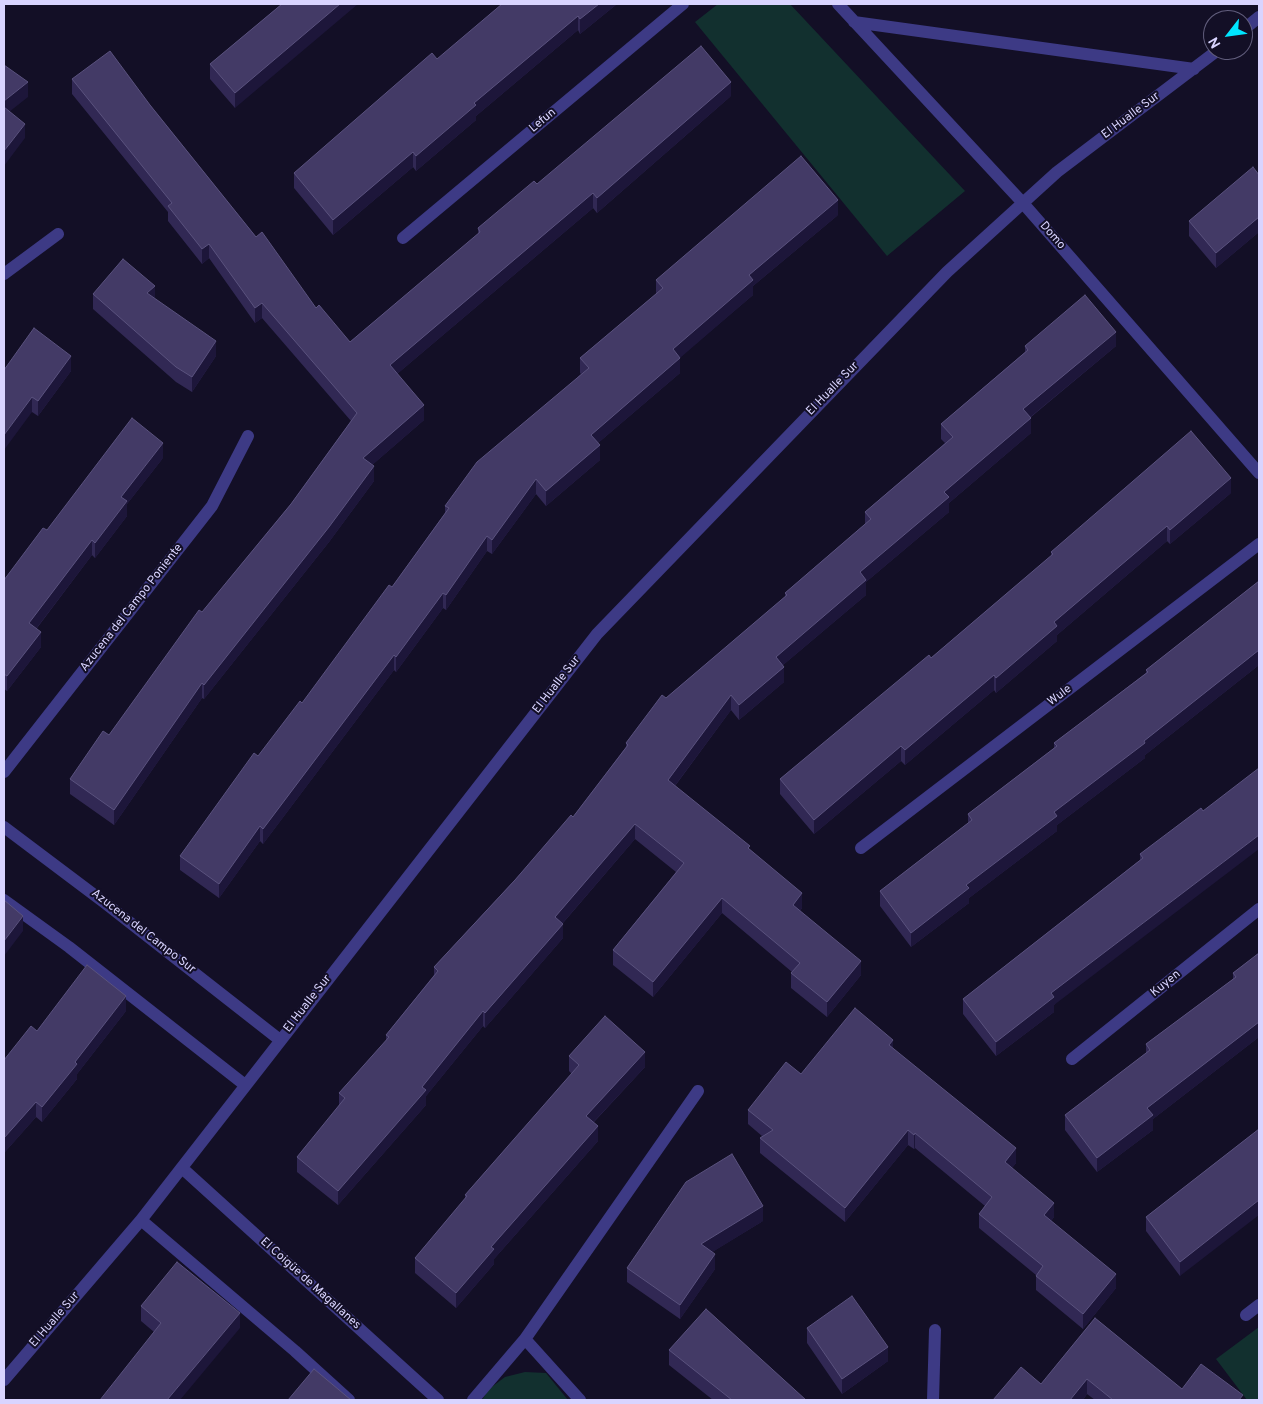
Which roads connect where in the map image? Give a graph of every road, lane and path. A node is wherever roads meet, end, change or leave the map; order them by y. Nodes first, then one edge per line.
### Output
1 (683, 4) edge
2 (838, 4) edge
3 (854, 22) junction
4 (1205, 60) edge
5 (1194, 69) junction
6 (1022, 202) junction
7 (58, 234) dead end
8 (402, 238) dead end
9 (4, 274) edge
10 (248, 436) dead end
11 (1257, 467) edge
12 (1259, 544) edge
13 (4, 772) edge
14 (4, 828) edge
15 (861, 848) dead end
16 (4, 900) edge
17 (1259, 909) edge
18 (280, 1040) junction
19 (1072, 1059) dead end
20 (245, 1085) junction
21 (698, 1091) dead end
22 (182, 1168) junction
23 (141, 1220) junction
24 (1259, 1305) edge
25 (1246, 1315) dead end
26 (935, 1330) dead end
27 (525, 1339) junction
28 (4, 1380) edge
29 (349, 1400) edge
30 (438, 1400) edge
31 (473, 1400) edge
32 (580, 1400) edge
33 (933, 1400) edge

1 - 8 street, Lefun
2 - 3 street, Domo
3 - 5 street
3 - 6 street, Domo
4 - 5 street, El Hualle Sur
5 - 6 street, El Hualle Sur
6 - 11 street, Domo
6 - 18 street, El Hualle Sur
7 - 9 street
10 - 13 street, Azucena del Campo Poniente
12 - 15 street, Wule
14 - 18 street, Azucena del Campo Sur
16 - 20 street
17 - 19 street, Kuyen
18 - 20 street, El Hualle Sur
20 - 22 street, El Hualle Sur
21 - 27 street
22 - 23 street, El Hualle Sur
22 - 30 street, El Coigüe de Magallanes
23 - 28 street, El Hualle Sur
23 - 29 street
24 - 25 street
26 - 33 street
27 - 31 street
27 - 32 street

